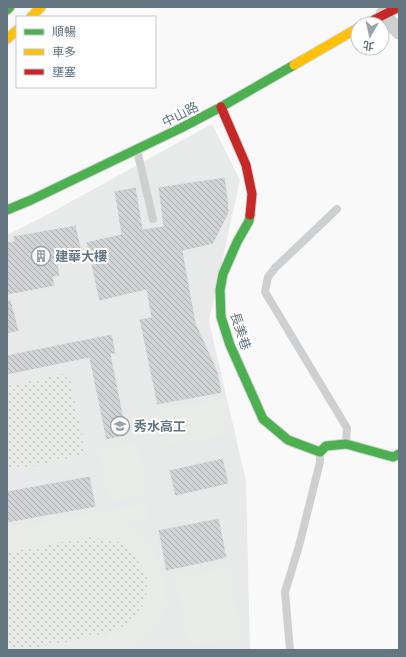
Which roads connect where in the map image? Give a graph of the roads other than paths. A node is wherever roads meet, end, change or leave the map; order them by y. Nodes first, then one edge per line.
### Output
1 (10, 7) edge
2 (41, 7) edge
3 (399, 7) edge
4 (7, 10) edge
5 (383, 14) junction
6 (32, 16) edge
7 (380, 16) edge
8 (16, 31) edge
9 (399, 32) edge
10 (350, 33) edge
11 (8, 37) edge
12 (221, 107) junction
13 (136, 149) junction
14 (337, 209) dead end
15 (7, 210) edge
16 (153, 219) dead end
17 (346, 444) junction
18 (320, 452) junction
19 (399, 454) edge
20 (290, 650) edge

1 - 4 street
2 - 6 street
3 - 5 street
5 - 7 street
5 - 9 street
8 - 11 street
10 - 12 street, 中山路
12 - 13 street, 中山路
12 - 18 street, 長美巷
13 - 15 street, 中山路
13 - 16 lane
14 - 17 lane
17 - 18 street
17 - 19 street
18 - 20 lane

